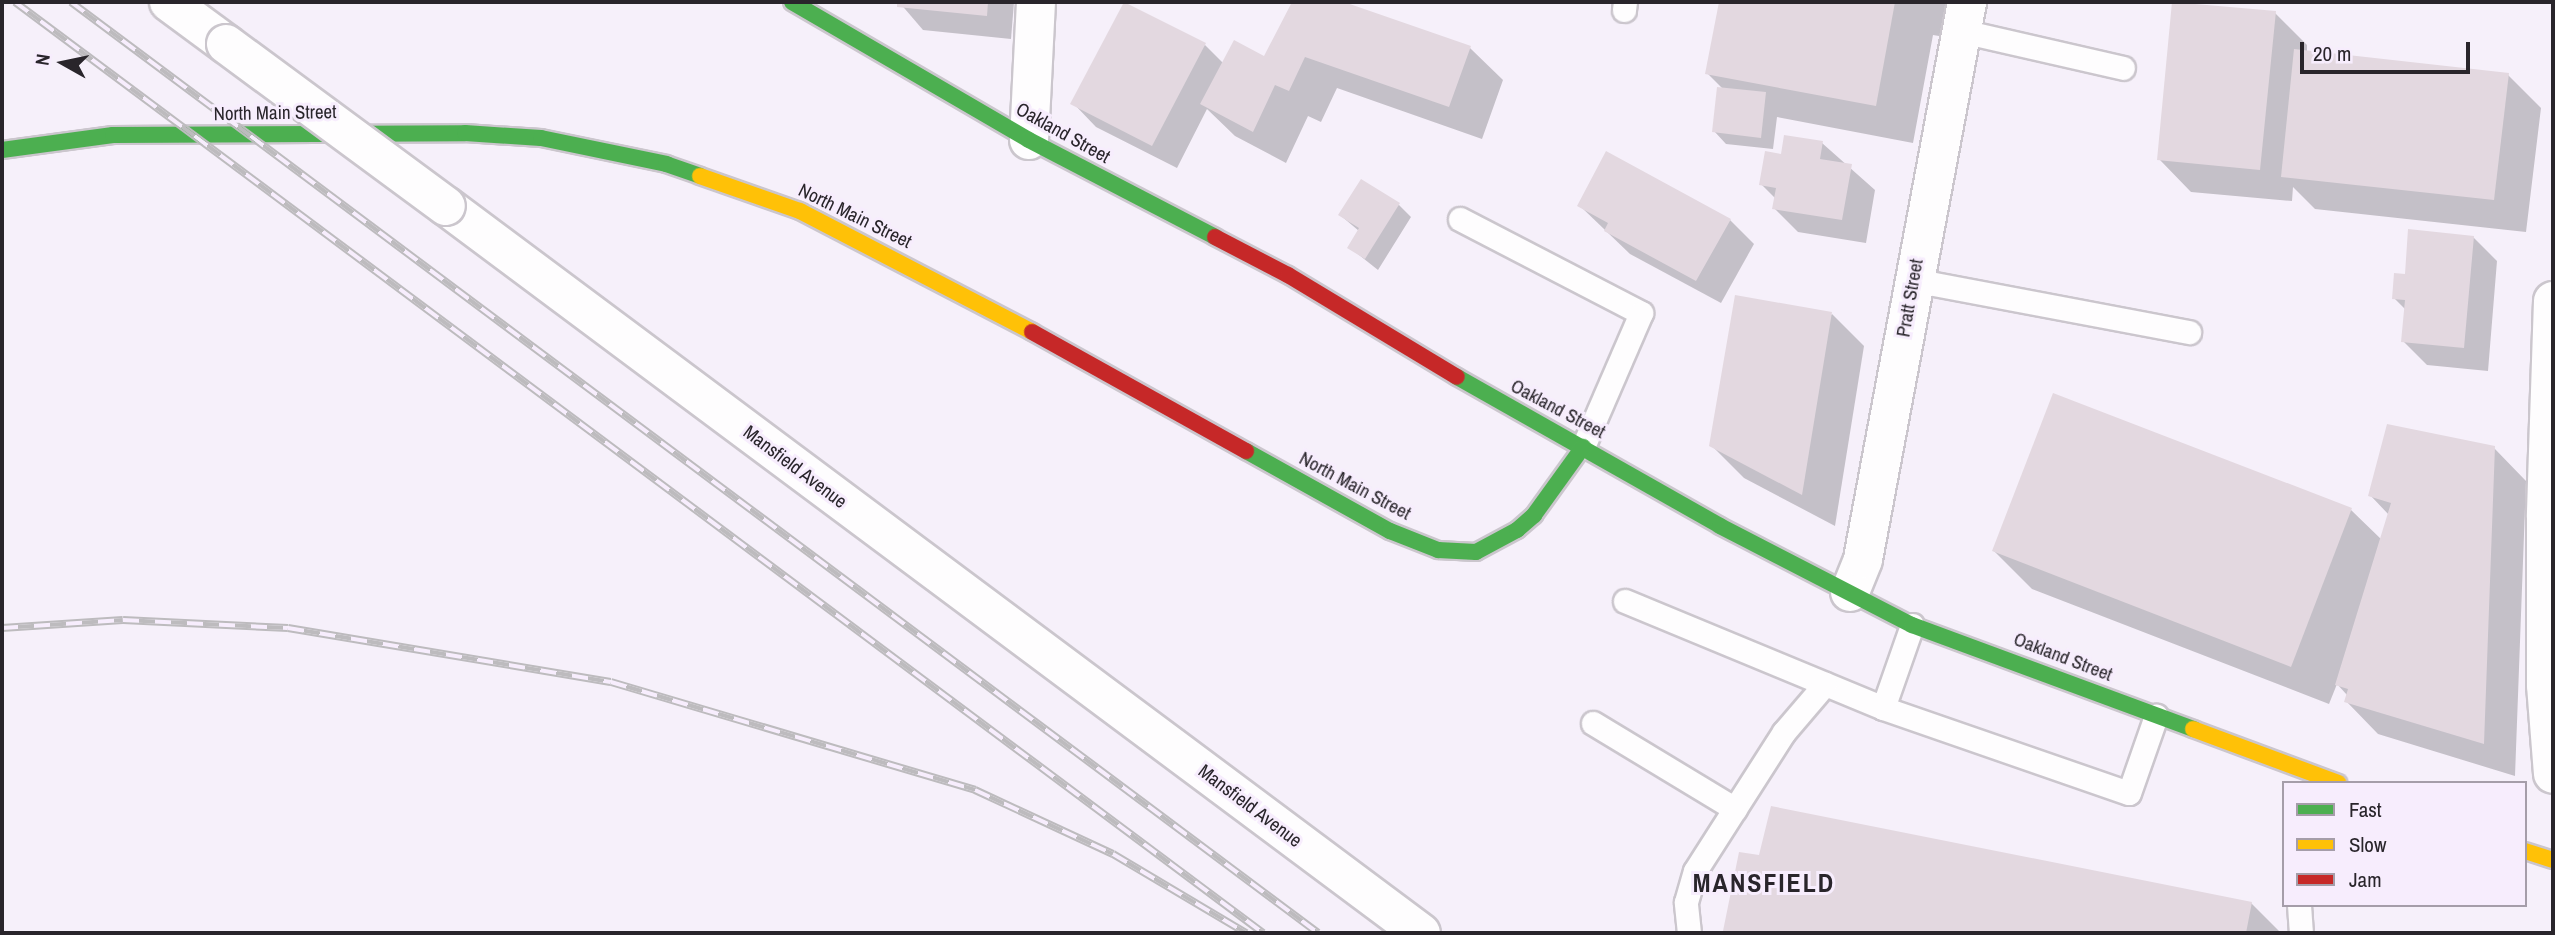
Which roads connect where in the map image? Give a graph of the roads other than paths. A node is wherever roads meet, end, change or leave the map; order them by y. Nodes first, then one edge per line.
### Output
1 (169, 2) edge
2 (792, 2) edge
3 (1036, 2) edge
4 (1964, 17) edge
5 (2123, 68) dead end
6 (1029, 140) junction
7 (2, 150) edge
8 (1460, 219) dead end
9 (1913, 280) junction
10 (2553, 300) edge
11 (2189, 332) dead end
12 (1583, 447) junction
13 (1850, 592) junction
14 (1625, 601) dead end
15 (1912, 625) junction
16 (1825, 684) junction
17 (1883, 708) junction
18 (2156, 716) junction
19 (1593, 723) dead end
20 (2283, 772) edge
21 (2553, 774) edge
22 (2328, 781) edge
23 (1735, 809) junction
24 (2527, 852) edge
25 (2553, 860) edge
26 (2299, 907) edge
27 (1421, 933) edge
28 (1689, 933) edge
29 (2301, 933) edge

1 - 27 street, Mansfield Avenue, bridge
2 - 6 main road, Oakland Street
3 - 6 street
4 - 5 lane
4 - 9 street, Pratt Street
6 - 12 main road, Oakland Street
7 - 12 main road, North Main Street
8 - 12 lane
9 - 11 lane
9 - 13 street, Pratt Street
10 - 21 street
12 - 13 main road, Oakland Street
13 - 15 main road, Oakland Street
14 - 16 lane
15 - 17 lane
15 - 18 main road, Oakland Street
16 - 17 lane
16 - 23 lane
17 - 18 lane
18 - 20 main road, Oakland Street
19 - 23 lane
20 - 22 main road, Oakland Street
23 - 28 lane
24 - 25 main road
26 - 29 lane

